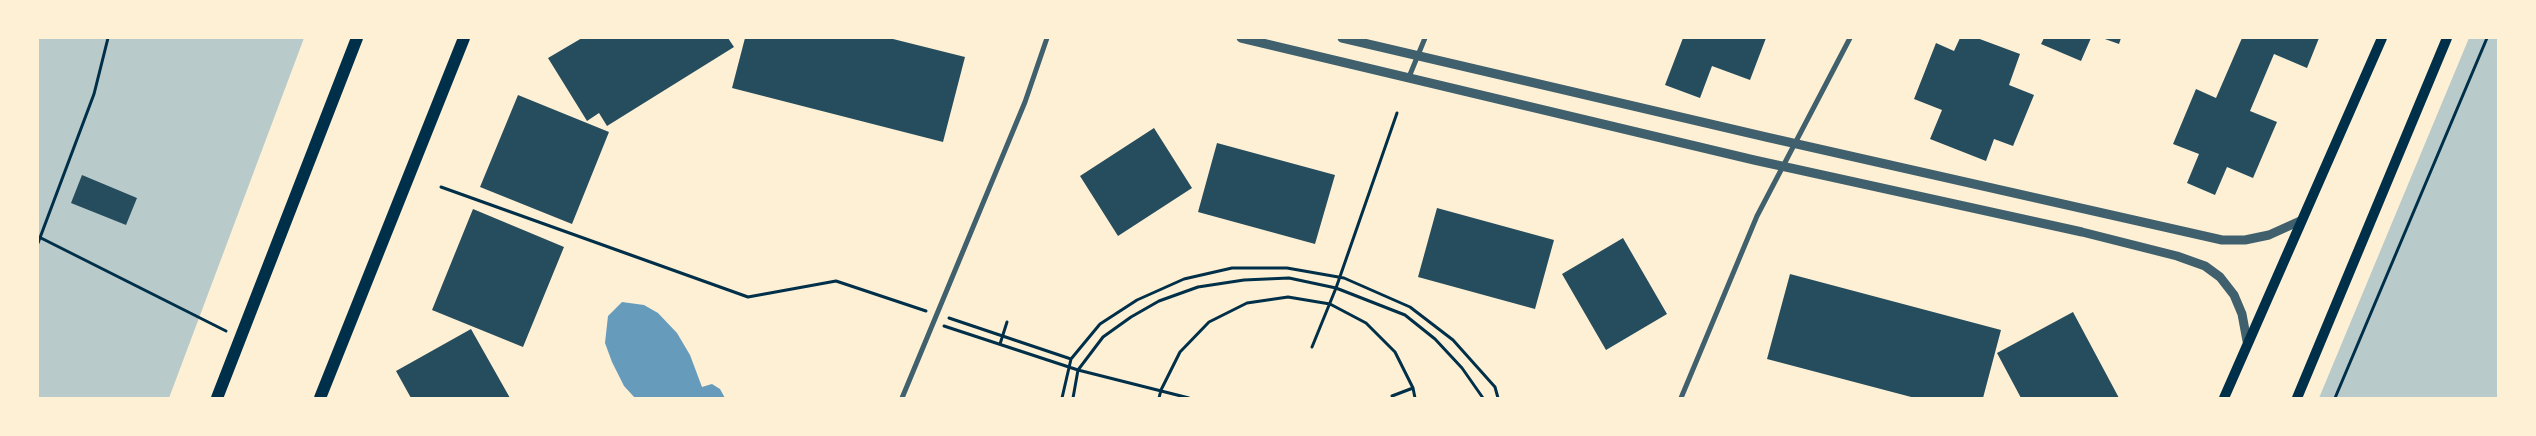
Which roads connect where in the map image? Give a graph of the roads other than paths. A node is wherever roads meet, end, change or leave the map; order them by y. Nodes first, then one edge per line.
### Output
1 (357, 38) edge
2 (464, 38) edge
3 (1047, 38) edge
4 (1241, 38) edge
5 (1342, 38) edge
6 (1425, 38) edge
7 (1850, 38) edge
8 (2382, 38) edge
9 (2447, 38) edge
10 (1418, 56) junction
11 (1409, 76) junction
12 (1794, 143) junction
13 (1783, 166) junction
14 (2300, 220) junction
15 (2248, 341) junction
16 (217, 398) edge
17 (320, 398) edge
18 (902, 398) edge
19 (1680, 398) edge
20 (2224, 398) edge
21 (2297, 398) edge

1 - 16 main road
2 - 17 main road
3 - 18 street
4 - 11 street
5 - 10 street
6 - 10 street
7 - 12 street
8 - 14 main road
9 - 21 main road
10 - 11 street
10 - 12 street
11 - 13 street
12 - 13 street
12 - 14 street
13 - 15 street
13 - 19 street
14 - 15 main road
15 - 20 main road

